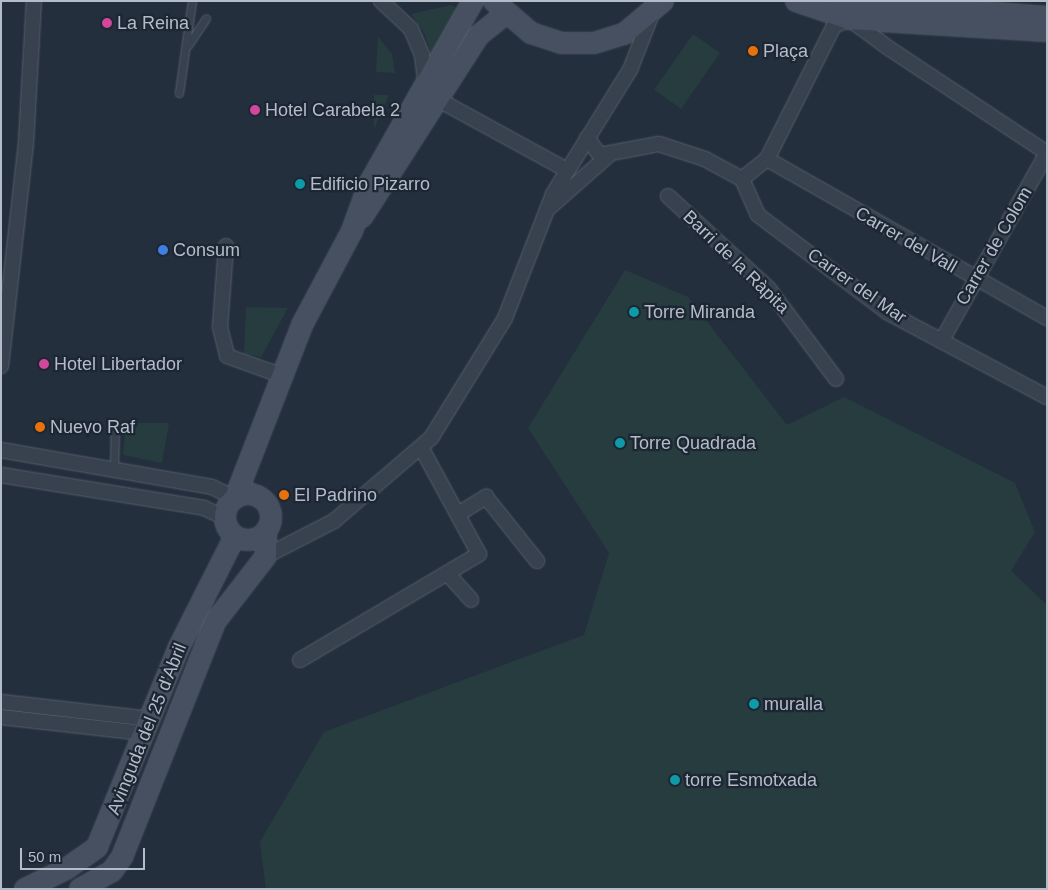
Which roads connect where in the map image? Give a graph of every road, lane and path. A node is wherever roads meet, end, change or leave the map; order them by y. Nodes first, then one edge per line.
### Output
1 (34, 1) edge
2 (192, 1) edge
3 (381, 1) edge
4 (474, 1) edge
5 (796, 1) edge
6 (836, 1) edge
7 (499, 8) edge
8 (657, 8) edge
9 (1047, 17) edge
10 (206, 18) dead end
11 (849, 20) junction
12 (1047, 31) edge
13 (186, 48) junction
14 (425, 80) junction
15 (178, 93) dead end
16 (439, 100) junction
17 (587, 138) junction
18 (1047, 153) edge
19 (609, 155) junction
20 (767, 159) junction
21 (567, 170) junction
22 (742, 179) junction
23 (668, 196) dead end
24 (548, 208) junction
25 (352, 231) junction
26 (226, 246) dead end
27 (973, 280) junction
28 (1047, 318) edge
29 (942, 340) junction
30 (1, 366) edge
31 (283, 376) junction
32 (836, 379) dead end
33 (1047, 397) edge
34 (115, 423) dead end
35 (422, 449) junction
36 (1, 450) edge
37 (252, 461) junction
38 (114, 471) junction
39 (1, 475) edge
40 (260, 497) junction
41 (235, 498) junction
42 (460, 513) junction
43 (225, 518) junction
44 (266, 532) junction
45 (235, 536) junction
46 (266, 556) junction
47 (537, 561) dead end
48 (447, 573) junction
49 (471, 600) dead end
50 (300, 660) dead end
51 (1, 702) edge
52 (1, 717) edge
53 (147, 726) junction
54 (25, 889) edge
55 (80, 889) edge

1 - 30 street
2 - 13 lane
3 - 14 street
4 - 14 street
5 - 11 street
6 - 9 street
7 - 8 street
7 - 16 street
8 - 17 street, Avinguda del 25 d'Abril
10 - 13 lane
11 - 12 street
11 - 18 street
11 - 20 street
13 - 15 lane
14 - 25 street
16 - 21 street
16 - 25 street
17 - 19 street
17 - 21 street, Avinguda del 25 d'Abril
18 - 27 street, Carrer de Colom
19 - 22 street
19 - 24 street, Avinguda del 25 d'Abril
20 - 22 street
20 - 27 street, Carrer del Vall
21 - 24 street, Avinguda del 25 d'Abril
22 - 29 street, Carrer del Mar
23 - 32 street, Barri de la Ràpita
24 - 35 street, Avinguda del 25 d'Abril
25 - 31 street
26 - 31 street
27 - 28 street, Carrer del Vall
27 - 29 street, Carrer de Colom
29 - 33 street, Carrer del Mar
31 - 37 street
34 - 38 lane
35 - 42 street
35 - 46 street, Avinguda del 25 d'Abril
36 - 38 street
37 - 40 street
37 - 41 street
38 - 41 street
39 - 43 street
40 - 41 street
40 - 44 street
41 - 43 street
42 - 47 street
42 - 48 street
43 - 45 street
44 - 45 street
44 - 46 street
45 - 53 street, Avinguda del 25 d'Abril
46 - 55 street, Avinguda del 25 d'Abril
48 - 49 street
48 - 50 street
51 - 53 street
52 - 53 street
53 - 54 street, Avinguda del 25 d'Abril

